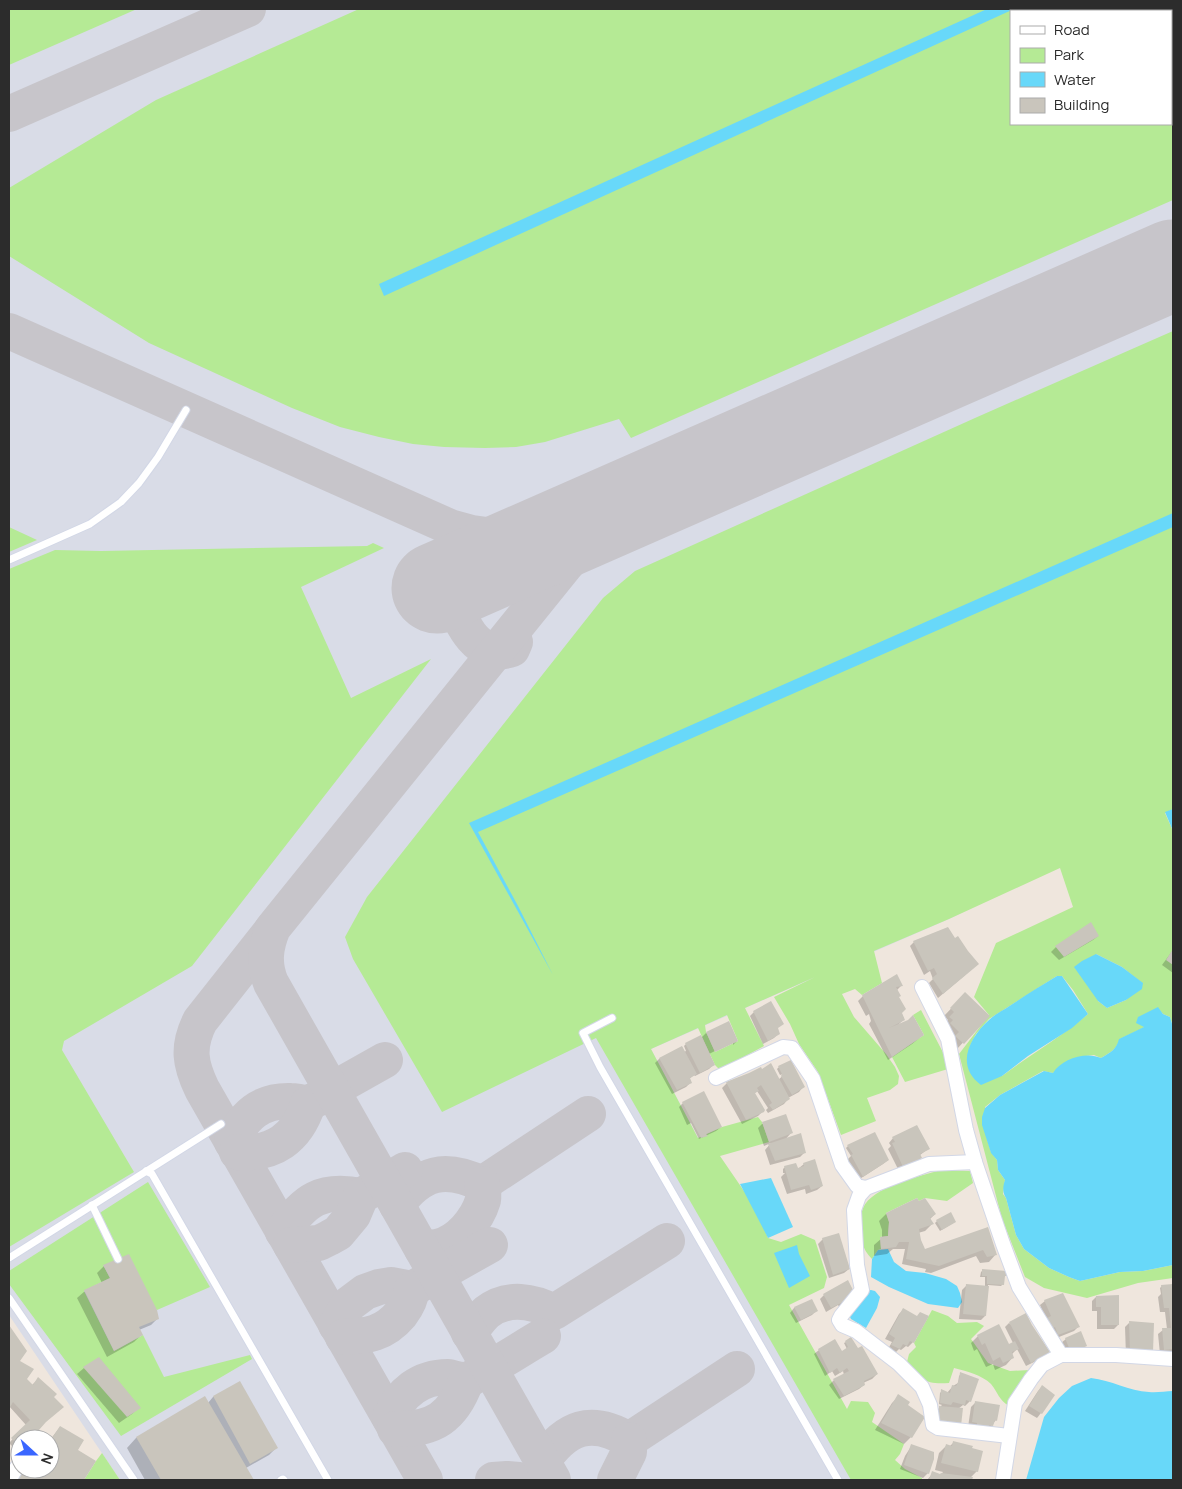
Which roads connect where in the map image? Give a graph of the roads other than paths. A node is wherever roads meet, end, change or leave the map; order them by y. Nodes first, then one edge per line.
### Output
1 (186, 410) dead end
2 (9, 560) edge
3 (922, 987) dead end
4 (612, 1018) dead end
5 (716, 1078) dead end
6 (221, 1124) dead end
7 (975, 1162) junction
8 (146, 1171) junction
9 (866, 1188) junction
10 (92, 1205) junction
11 (9, 1258) edge
12 (118, 1259) dead end
13 (9, 1298) edge
14 (1061, 1355) junction
15 (1173, 1359) edge
16 (1009, 1436) junction
17 (134, 1480) edge
18 (328, 1480) edge
19 (838, 1480) edge
20 (1003, 1480) edge

1 - 2 lane
3 - 7 street
4 - 19 lane
5 - 9 street
6 - 8 lane
7 - 9 street
7 - 14 street
8 - 10 lane
8 - 18 lane
9 - 16 street
10 - 11 lane
10 - 12 lane
13 - 17 lane
14 - 15 street
14 - 16 street
16 - 20 street

